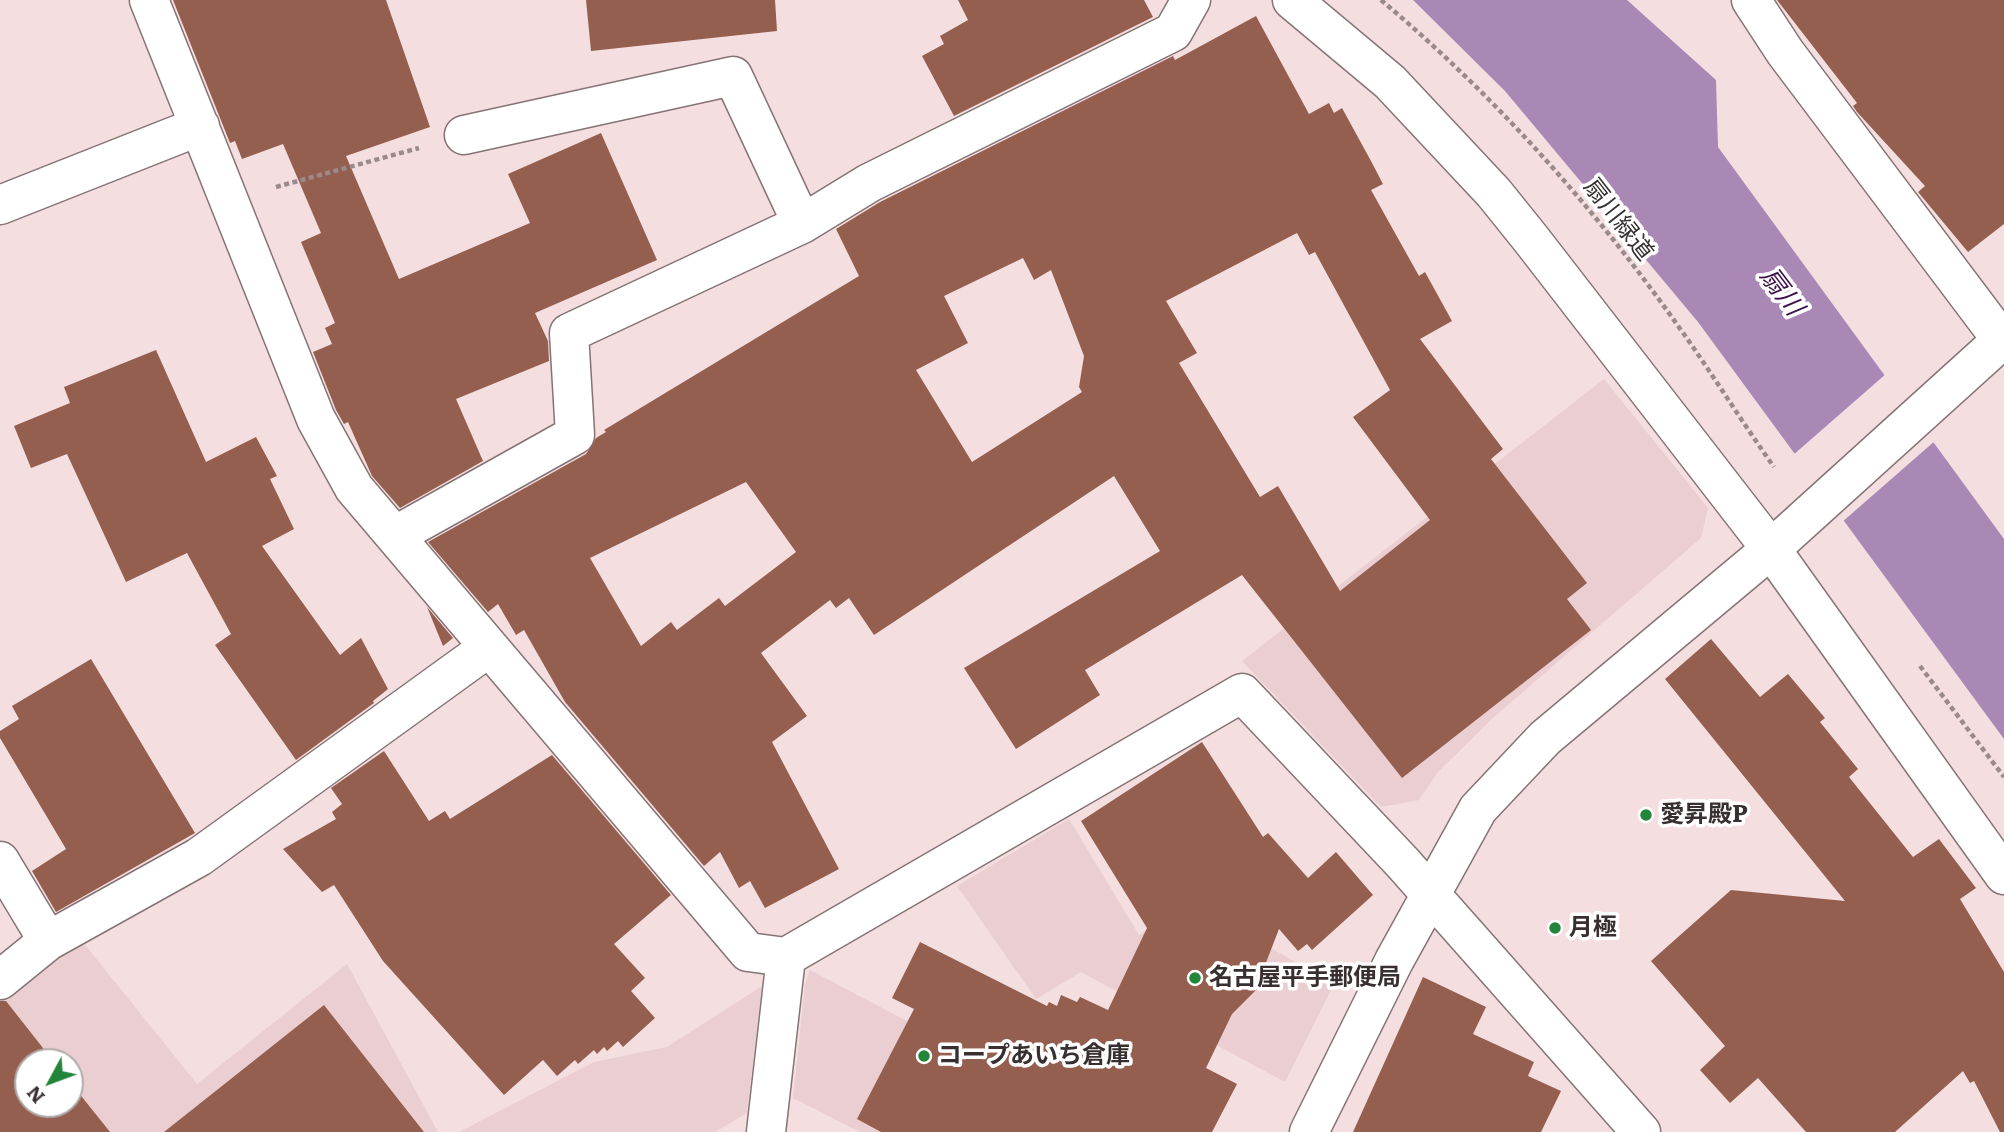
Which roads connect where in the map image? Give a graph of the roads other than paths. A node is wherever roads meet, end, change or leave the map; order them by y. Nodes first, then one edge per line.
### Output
1 (149, 0) edge
2 (1191, 0) edge
3 (1292, 0) edge
4 (1751, 0) edge
5 (200, 126) junction
6 (464, 135) road end
7 (0, 205) edge
8 (802, 224) junction
9 (2003, 340) edge
10 (396, 535) junction
11 (1771, 549) junction
12 (488, 648) junction
13 (0, 861) edge
14 (2004, 875) edge
15 (1430, 896) junction
16 (48, 941) junction
17 (786, 957) junction
18 (0, 980) edge
19 (766, 1132) edge
20 (1309, 1132) edge
21 (1641, 1132) edge

1 - 5 street
2 - 8 street
3 - 11 street
4 - 9 street
5 - 7 street
5 - 10 street
6 - 8 street
8 - 10 street
9 - 11 street
10 - 12 street
11 - 14 street
11 - 15 street
12 - 16 street
12 - 17 street
13 - 16 street
15 - 17 street
15 - 20 street
15 - 21 street
16 - 18 street
17 - 19 street

